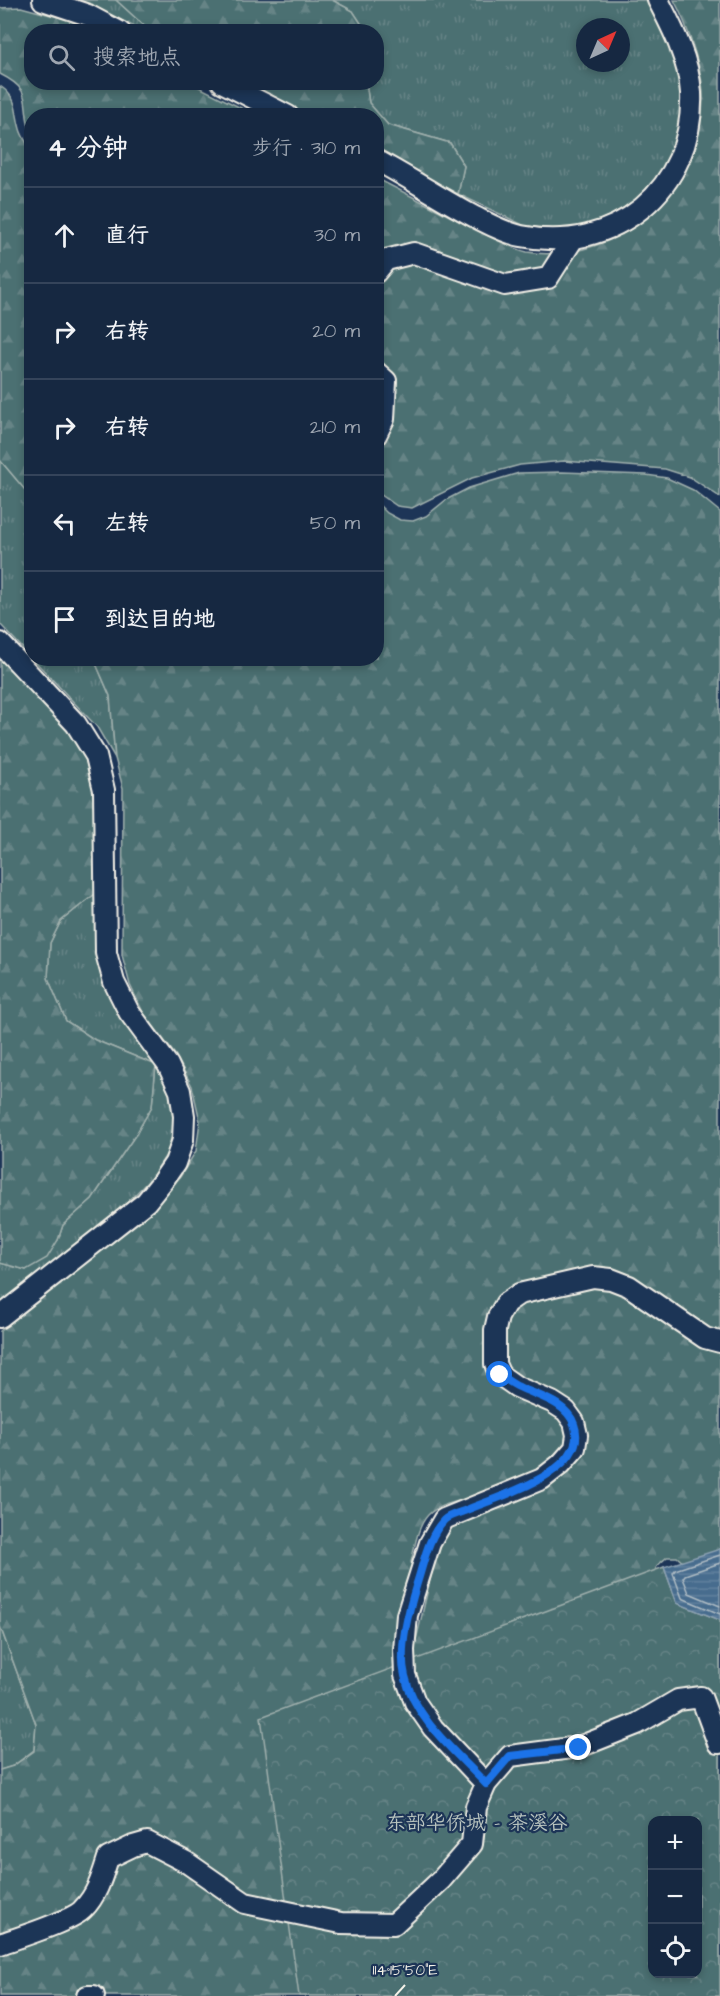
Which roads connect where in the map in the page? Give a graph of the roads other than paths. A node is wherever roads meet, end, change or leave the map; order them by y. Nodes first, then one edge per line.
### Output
1 (43, 0) edge
2 (658, 0) edge
3 (105, 24) edge
4 (238, 90) edge
5 (272, 108) edge
6 (384, 164) edge
7 (573, 239) junction
8 (384, 262) edge
9 (384, 379) edge
10 (384, 418) edge
11 (0, 643) edge
12 (0, 1317) edge
13 (720, 1342) edge
14 (720, 1743) edge
15 (486, 1784) junction
16 (0, 1944) edge
17 (87, 1996) edge
18 (94, 1996) edge

1 - 3 street
2 - 7 street
4 - 5 street
6 - 7 street
7 - 8 street
9 - 10 street
11 - 12 street
13 - 15 street
14 - 15 street
15 - 16 street
17 - 18 street

